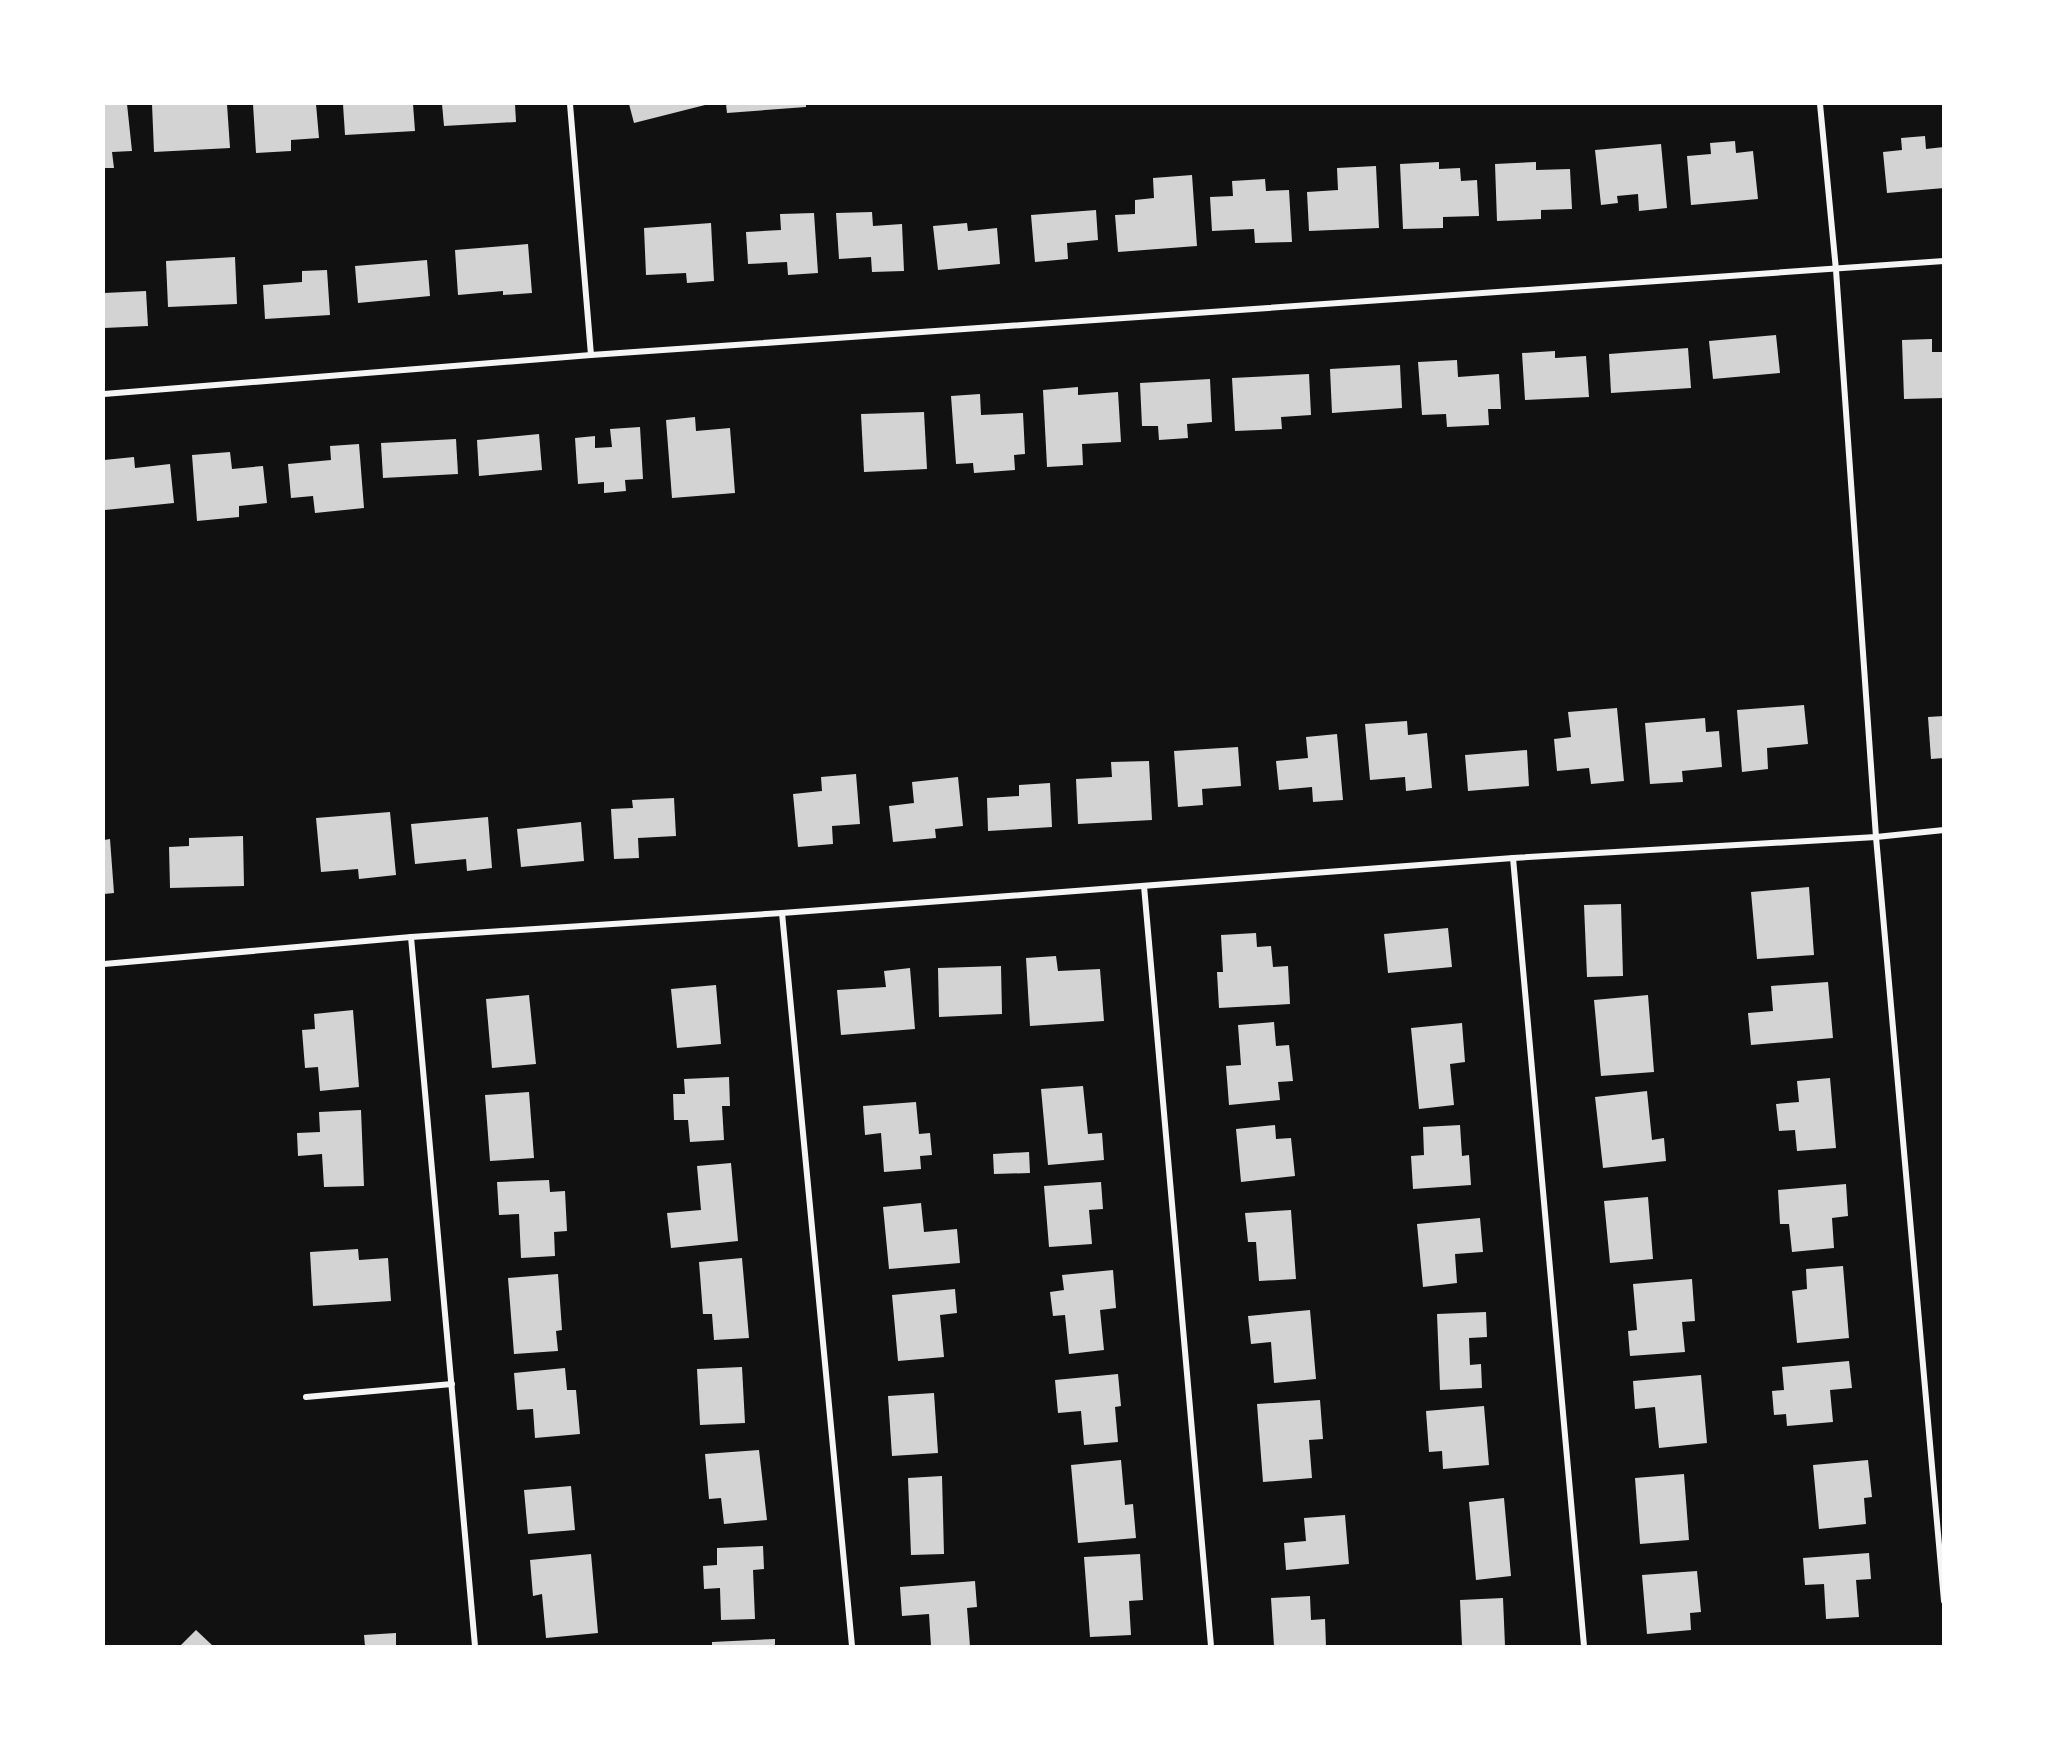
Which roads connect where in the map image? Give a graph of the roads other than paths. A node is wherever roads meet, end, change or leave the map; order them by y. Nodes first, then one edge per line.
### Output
1 (570, 104) edge
2 (1820, 104) edge
3 (1944, 261) edge
4 (1836, 270) junction
5 (591, 356) junction
6 (104, 394) edge
7 (1944, 830) edge
8 (1876, 837) junction
9 (1513, 858) junction
10 (1144, 886) junction
11 (782, 914) junction
12 (411, 937) junction
13 (104, 964) edge
14 (452, 1384) junction
15 (306, 1397) dead end
16 (1944, 1601) edge
17 (475, 1647) edge
18 (852, 1647) edge
19 (1211, 1647) edge
20 (1584, 1647) edge

1 - 5 street
2 - 4 street
3 - 4 street
4 - 5 street
4 - 8 street
5 - 6 street
7 - 8 street
8 - 9 street
8 - 16 street
9 - 10 street
9 - 20 street
10 - 11 street
10 - 19 street
11 - 12 street
11 - 18 street
12 - 13 street
12 - 14 street
14 - 15 street
14 - 17 street

